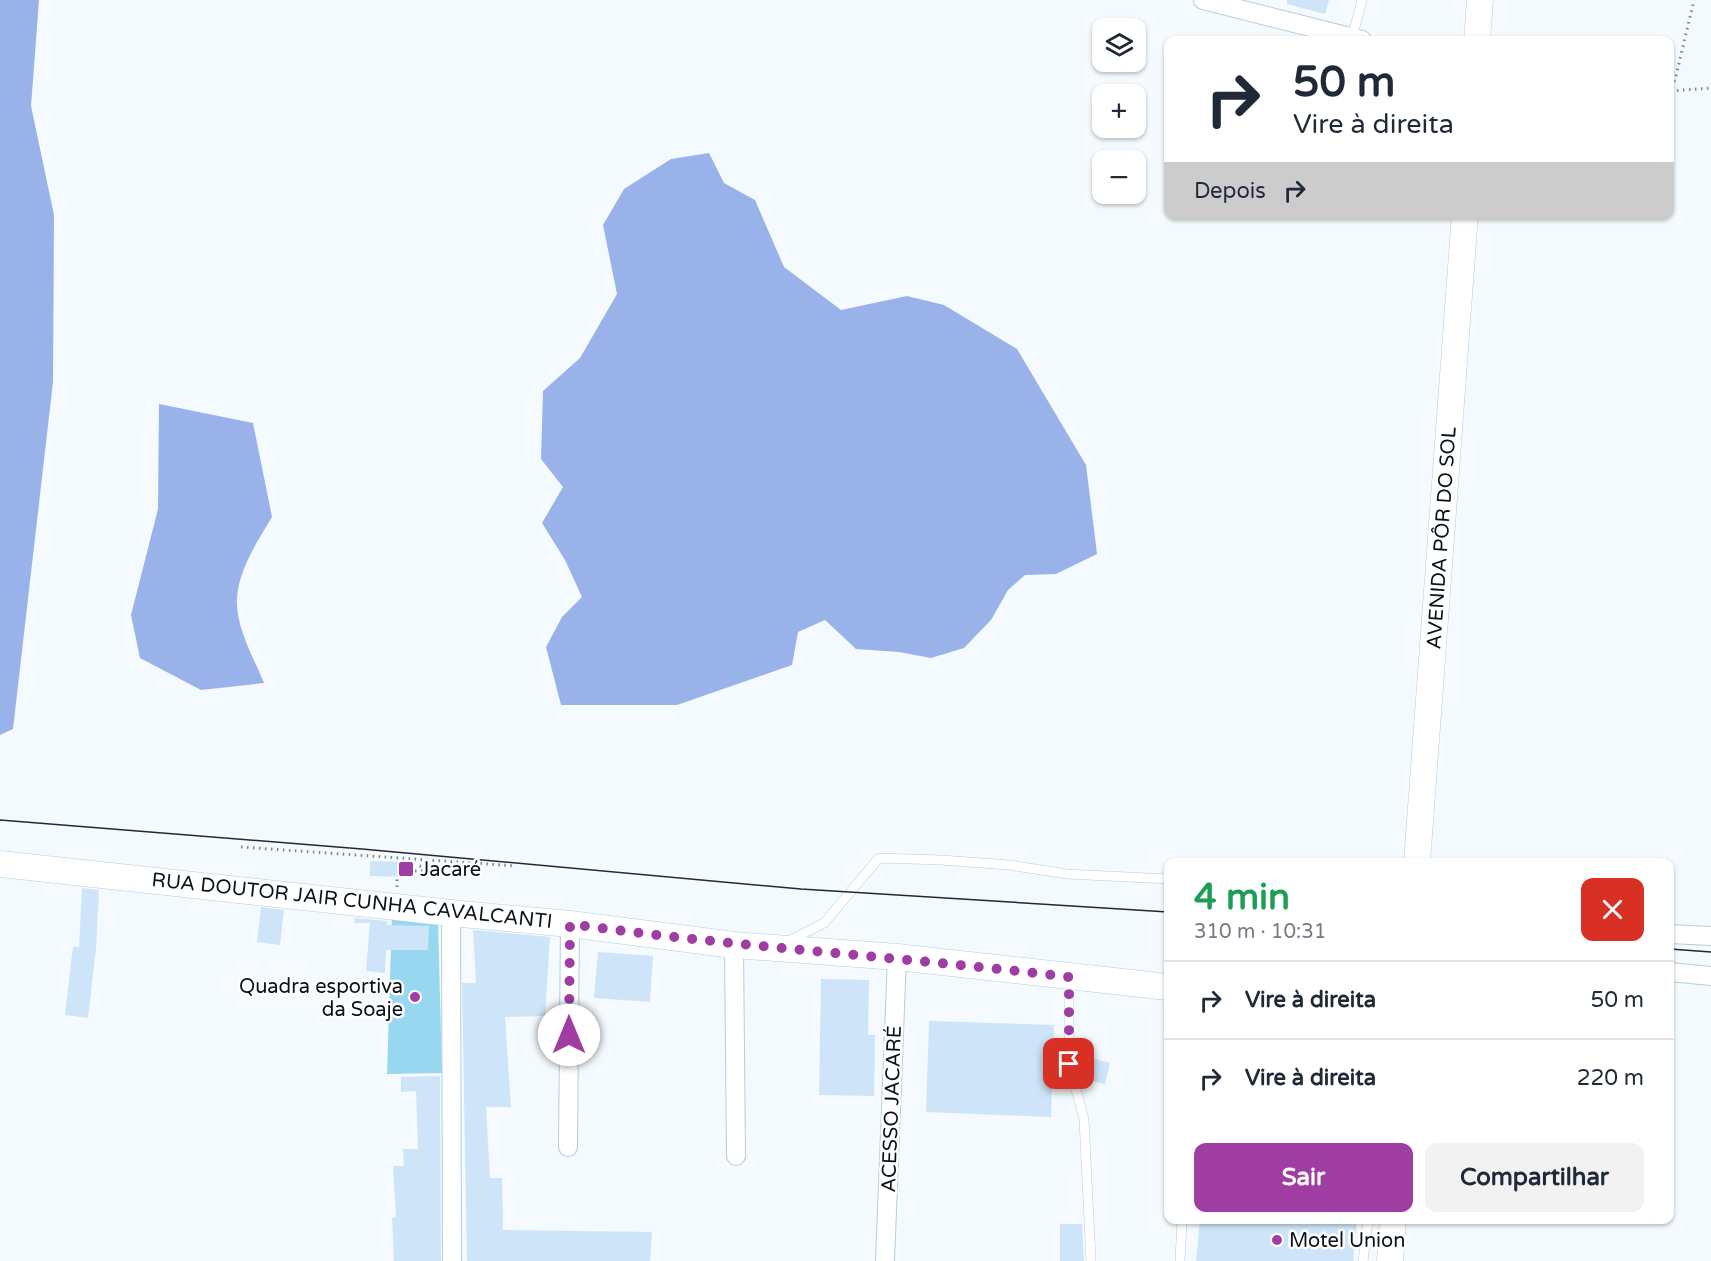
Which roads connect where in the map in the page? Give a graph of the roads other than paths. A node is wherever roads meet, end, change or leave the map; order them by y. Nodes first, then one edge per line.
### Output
1 (1203, 0) edge
2 (1362, 0) edge
3 (1480, 0) edge
4 (1345, 36) edge
5 (1357, 36) edge
6 (1478, 36) edge
7 (1465, 219) edge
8 (1418, 858) edge
9 (0, 864) edge
10 (1164, 879) edge
11 (451, 913) junction
12 (570, 924) junction
13 (1674, 934) edge
14 (1711, 936) edge
15 (734, 945) junction
16 (778, 947) junction
17 (897, 957) junction
18 (1674, 972) edge
19 (1711, 976) edge
20 (1069, 977) junction
21 (1164, 987) edge
22 (568, 1147) dead end
23 (736, 1156) dead end
24 (1182, 1224) edge
25 (1368, 1224) edge
26 (1393, 1224) edge
27 (452, 1261) edge
28 (885, 1261) edge
29 (1091, 1261) edge
30 (1180, 1261) edge
31 (1363, 1261) edge
32 (1390, 1261) edge

1 - 4 street
2 - 5 lane
3 - 6 street
7 - 8 street, AVENIDA PÔR DO SOL
9 - 11 street, RUA DOUTOR JAIR CUNHA CAVALCANTI
10 - 16 lane
11 - 12 street, RUA DOUTOR JAIR CUNHA CAVALCANTI
11 - 27 street
12 - 15 street, RUA DOUTOR JAIR CUNHA CAVALCANTI
12 - 22 street
13 - 14 street
15 - 16 street, RUA DOUTOR JAIR CUNHA CAVALCANTI
15 - 23 street
16 - 17 street, RUA DOUTOR JAIR CUNHA CAVALCANTI
17 - 20 street, RUA DOUTOR JAIR CUNHA CAVALCANTI
17 - 28 street, ACESSO JACARÉ
18 - 19 street
20 - 21 street, RUA DOUTOR JAIR CUNHA CAVALCANTI
20 - 29 lane
24 - 30 lane
25 - 31 lane
26 - 32 street

